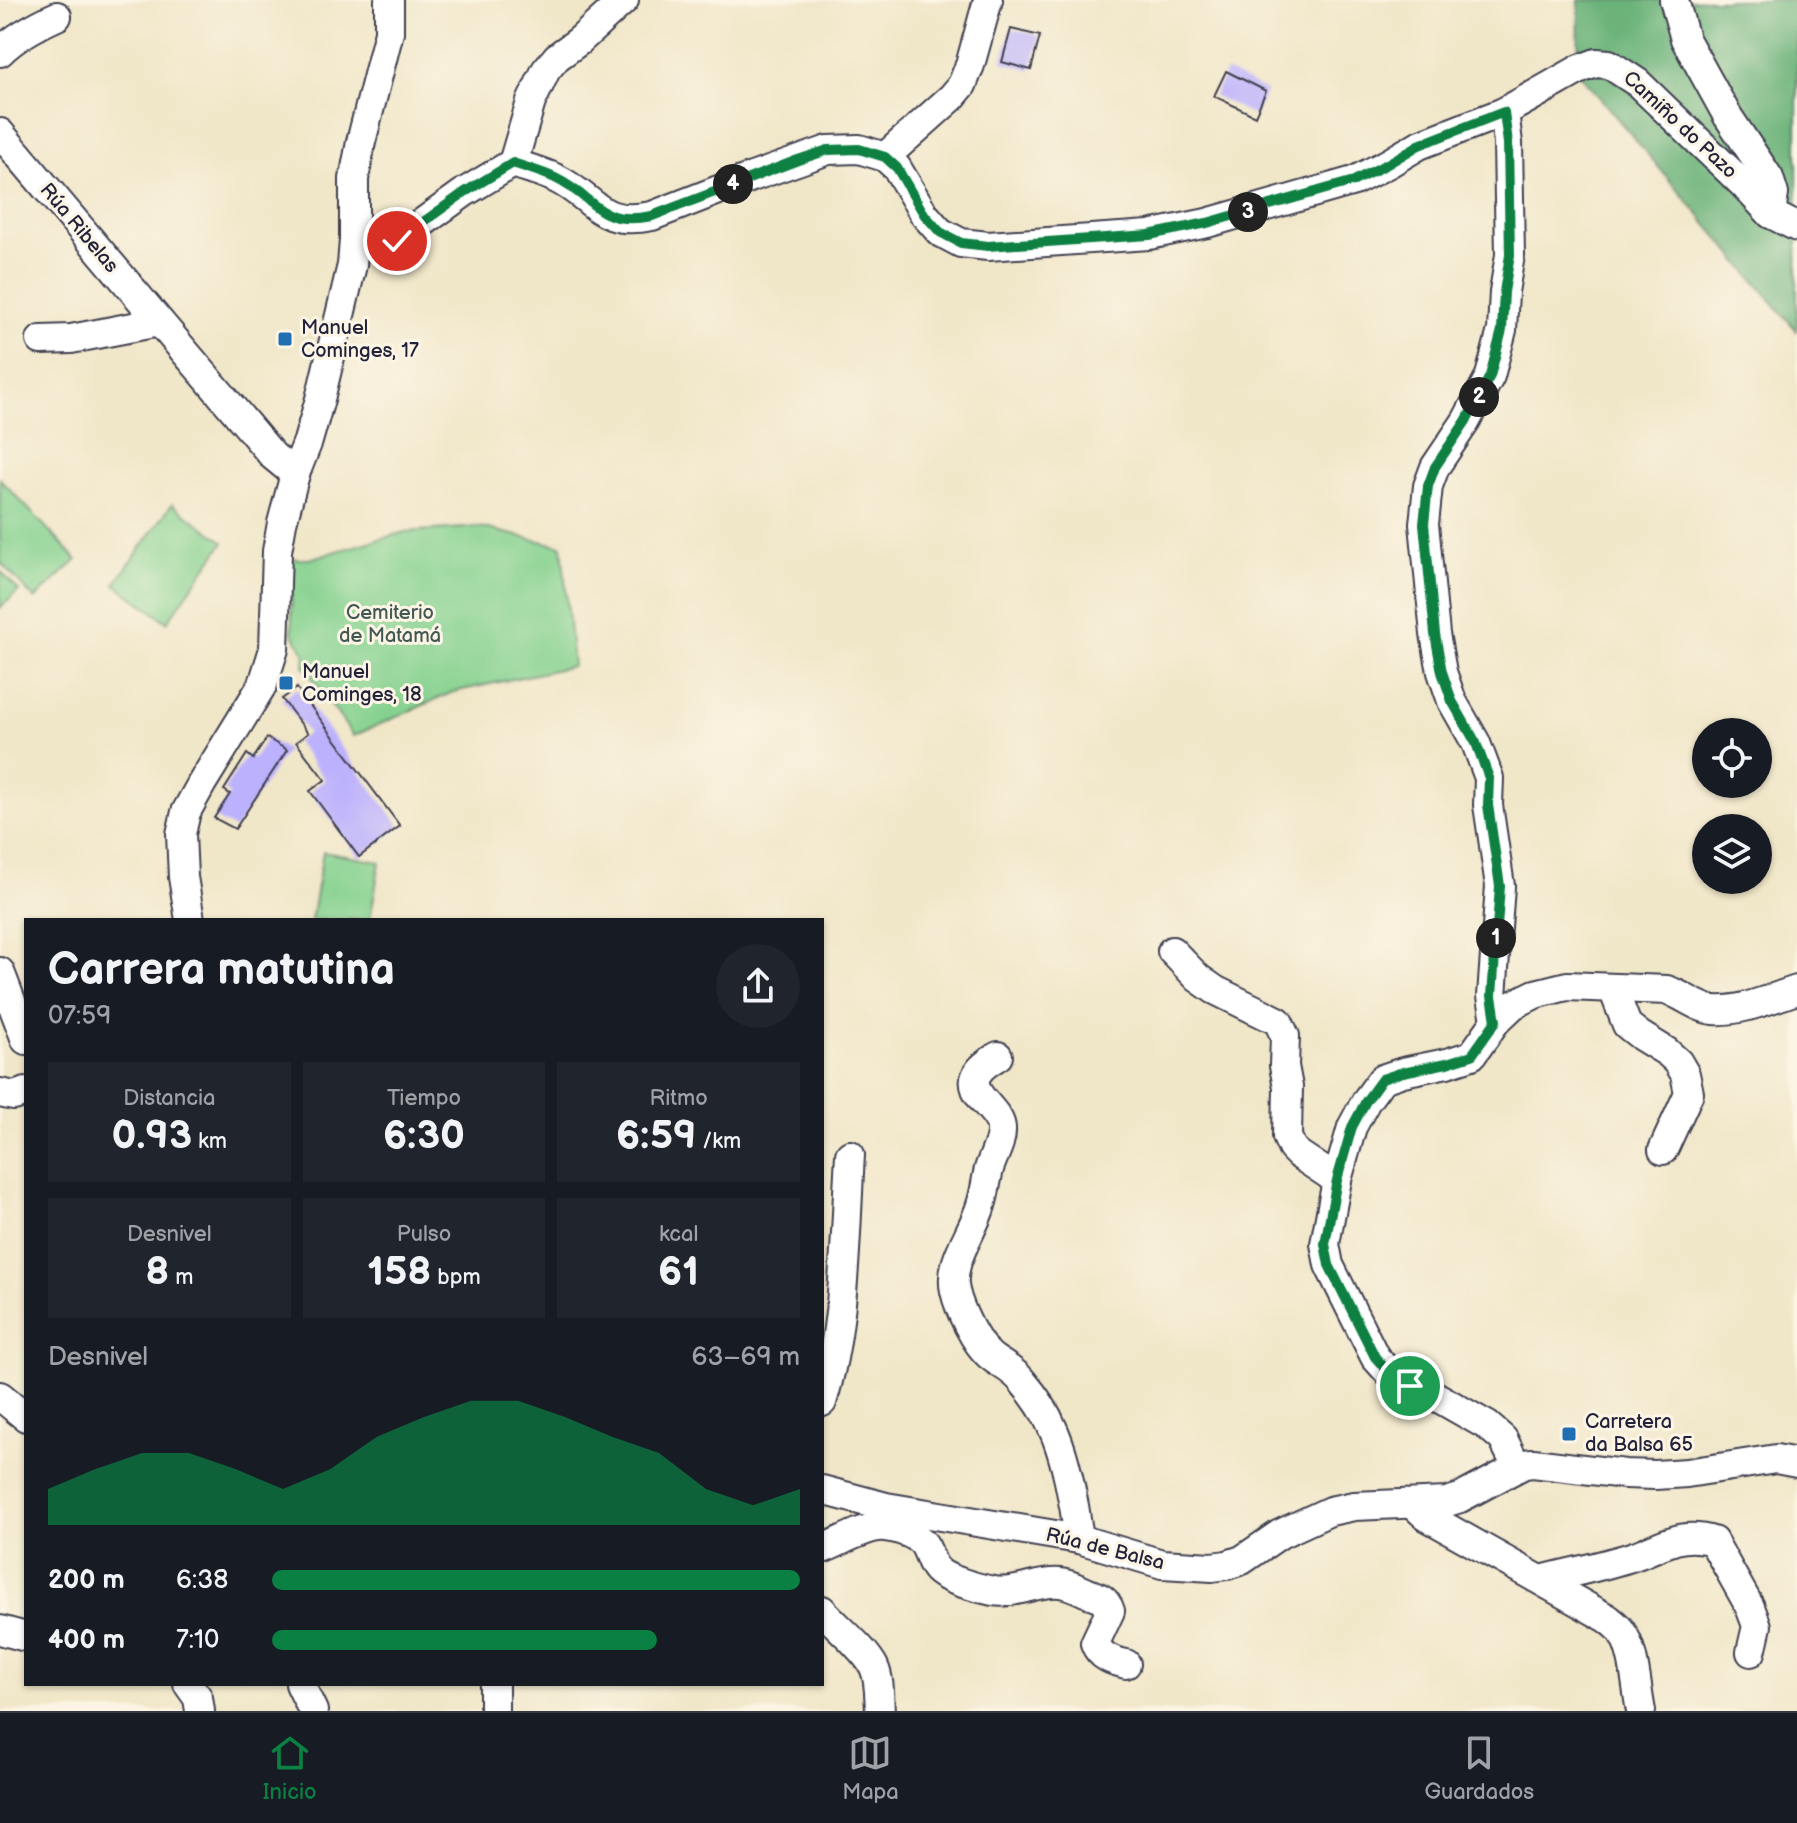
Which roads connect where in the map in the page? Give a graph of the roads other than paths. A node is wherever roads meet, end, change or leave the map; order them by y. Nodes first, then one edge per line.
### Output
1 (389, 0) edge
2 (624, 0) edge
3 (988, 0) edge
4 (1674, 0) edge
5 (57, 16) dead end
6 (0, 52) edge
7 (1504, 112) junction
8 (0, 133) edge
9 (885, 157) junction
10 (513, 163) junction
11 (1771, 214) junction
12 (1797, 227) edge
13 (354, 240) junction
14 (159, 322) junction
15 (41, 340) dead end
16 (295, 474) junction
17 (190, 918) edge
18 (1172, 951) dead end
19 (0, 972) edge
20 (1613, 989) junction
21 (1797, 990) edge
22 (1496, 1021) junction
23 (24, 1035) edge
24 (998, 1056) dead end
25 (0, 1093) edge
26 (24, 1093) edge
27 (1663, 1150) dead end
28 (850, 1155) dead end
29 (1337, 1180) junction
30 (0, 1396) edge
31 (824, 1396) edge
32 (24, 1415) edge
33 (1797, 1463) edge
34 (1517, 1467) junction
35 (824, 1491) edge
36 (1413, 1504) junction
37 (904, 1510) junction
38 (1079, 1539) junction
39 (925, 1544) junction
40 (824, 1548) edge
41 (1541, 1580) junction
42 (824, 1612) edge
43 (0, 1630) edge
44 (24, 1636) edge
45 (1751, 1652) dead end
46 (1126, 1664) dead end
47 (189, 1686) edge
48 (301, 1686) edge
49 (494, 1686) edge
50 (200, 1711) edge
51 (313, 1711) edge
52 (494, 1711) edge
53 (880, 1711) edge
54 (1641, 1711) edge

1 - 13 street
2 - 10 street
3 - 9 street
4 - 11 street
5 - 6 street
7 - 9 street, Camiño do Pazo
7 - 11 street, Camiño do Pazo
7 - 22 street
8 - 14 street, Rúa Ribelas
9 - 10 street
10 - 13 street
11 - 12 street
13 - 16 street
14 - 15 street
14 - 16 street, Rúa Ribelas
16 - 17 street
18 - 29 street
19 - 23 street
20 - 21 street
20 - 22 street
20 - 27 street
22 - 29 street
24 - 38 street
25 - 26 street
28 - 31 street
29 - 34 street
30 - 32 street
33 - 34 street, Rúa de Balsa
34 - 36 street, Rúa de Balsa
35 - 37 street, Rúa de Balsa
36 - 38 street, Rúa de Balsa
36 - 41 street
37 - 38 street, Rúa de Balsa
37 - 39 street
39 - 40 street
39 - 46 street
41 - 45 street
41 - 54 street
42 - 53 street
43 - 44 street
47 - 50 street
48 - 51 street
49 - 52 street

